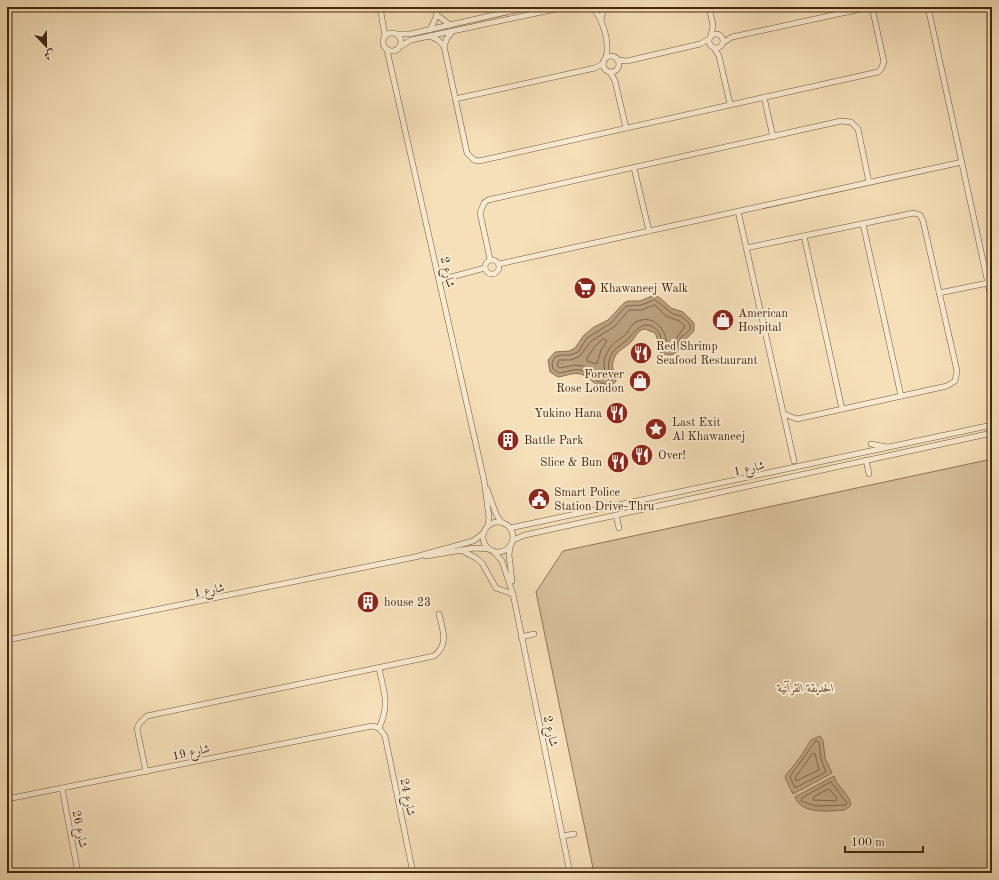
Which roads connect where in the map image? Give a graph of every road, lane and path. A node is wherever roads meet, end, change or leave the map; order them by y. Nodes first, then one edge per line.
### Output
1 (380, 7) edge
2 (435, 7) edge
3 (529, 7) edge
4 (566, 7) edge
5 (592, 7) edge
6 (604, 7) edge
7 (709, 7) edge
8 (871, 7) edge
9 (928, 7) edge
10 (436, 15) junction
11 (383, 19) junction
12 (601, 21) junction
13 (450, 25) junction
14 (713, 25) junction
15 (430, 30) junction
16 (453, 31) junction
17 (395, 33) junction
18 (720, 35) junction
19 (385, 36) junction
20 (430, 36) junction
21 (710, 37) junction
22 (732, 37) junction
23 (700, 44) junction
24 (722, 44) junction
25 (444, 46) junction
26 (399, 47) junction
27 (713, 47) junction
28 (388, 50) junction
29 (608, 50) junction
30 (719, 56) junction
31 (615, 58) junction
32 (605, 61) junction
33 (626, 61) junction
34 (392, 65) junction
35 (595, 68) junction
36 (618, 68) junction
37 (608, 71) junction
38 (615, 81) junction
39 (764, 97) junction
40 (455, 100) junction
41 (730, 104) junction
42 (626, 128) junction
43 (773, 137) junction
44 (962, 162) junction
45 (634, 168) junction
46 (869, 182) junction
47 (738, 211) junction
48 (863, 224) junction
49 (649, 231) junction
50 (804, 236) junction
51 (746, 248) junction
52 (490, 259) junction
53 (499, 264) junction
54 (485, 268) junction
55 (439, 278) junction
56 (988, 283) junction
57 (939, 293) junction
58 (992, 302) edge
59 (901, 396) junction
60 (842, 409) junction
61 (784, 414) junction
62 (797, 419) junction
63 (992, 425) edge
64 (787, 429) junction
65 (992, 433) edge
66 (871, 444) dead end
67 (888, 448) junction
68 (866, 460) junction
69 (794, 461) dead end
70 (869, 474) dead end
71 (484, 484) junction
72 (616, 515) junction
73 (501, 522) junction
74 (488, 526) junction
75 (510, 528) junction
76 (619, 528) dead end
77 (484, 533) junction
78 (513, 540) junction
79 (510, 546) junction
80 (461, 550) junction
81 (491, 550) junction
82 (415, 557) junction
83 (513, 594) junction
84 (439, 614) dead end
85 (534, 634) dead end
86 (521, 637) junction
87 (7, 640) edge
88 (379, 668) junction
89 (378, 728) junction
90 (146, 772) junction
91 (62, 788) junction
92 (7, 799) edge
93 (574, 834) dead end
94 (562, 836) junction
95 (78, 873) edge
96 (413, 873) edge
97 (570, 873) edge

1 - 11 street
2 - 10 street
3 - 13 street
4 - 16 street
5 - 12 street
6 - 12 street
7 - 14 street
8 - 22 street
8 - 39 street
9 - 44 street
10 - 13 street
10 - 15 street
11 - 17 street
11 - 19 street
12 - 29 street
13 - 15 street
14 - 18 street
14 - 21 street
15 - 17 street
16 - 20 street
16 - 25 street
17 - 19 street
17 - 26 street
18 - 21 street
18 - 22 street
18 - 24 street
19 - 28 street
20 - 25 street
20 - 26 street
21 - 23 street
21 - 27 street
22 - 24 street
23 - 27 street
23 - 33 street
24 - 27 street
24 - 30 street
25 - 40 street
26 - 28 street
26 - 34 street, شارع 2
27 - 30 street
28 - 34 street, شارع 2
29 - 31 street
29 - 32 street
30 - 41 street
31 - 32 street
31 - 33 street
31 - 36 street
32 - 35 street
32 - 37 street
33 - 36 street
34 - 55 street, شارع 2
35 - 37 street
35 - 40 street
36 - 37 street
36 - 38 street
37 - 38 street
38 - 42 street
39 - 41 street
39 - 43 street
40 - 42 street
41 - 42 street
43 - 45 street
43 - 46 street
44 - 46 street
44 - 56 street
45 - 49 street
45 - 52 street
46 - 47 street
47 - 49 street
47 - 51 street
48 - 50 street
48 - 57 street
48 - 59 street
49 - 53 street
50 - 51 street
50 - 60 street
51 - 61 street
52 - 53 street
52 - 54 street
53 - 54 street
54 - 55 street
55 - 71 street, شارع 2
56 - 57 street
56 - 58 street
57 - 59 street
59 - 60 street
60 - 62 street
61 - 62 street
61 - 64 street
62 - 64 street
63 - 67 street, شارع 1
64 - 69 street
65 - 68 street, شارع 1
66 - 67 street
67 - 75 street, شارع 1
68 - 70 street
68 - 72 street, شارع 1
71 - 73 street, شارع 2
71 - 74 street, شارع 2
72 - 76 street
72 - 78 street, شارع 1
73 - 74 street
73 - 75 street
74 - 77 street
75 - 78 street
77 - 81 street
77 - 82 street, شارع 1
78 - 79 street
79 - 81 street
79 - 83 street, شارع 2
80 - 81 street, شارع 1
80 - 82 street, شارع 1
80 - 83 street
81 - 83 street, شارع 2
82 - 87 street, شارع 1
83 - 86 street, شارع 2
84 - 88 street
85 - 86 street
86 - 94 street, شارع 2
88 - 89 street
88 - 90 street
89 - 90 street, شارع 19
89 - 96 street, شارع 24
90 - 91 street, شارع 19
91 - 92 street, شارع 19
91 - 95 street, شارع 26
93 - 94 street
94 - 97 street, شارع 2

